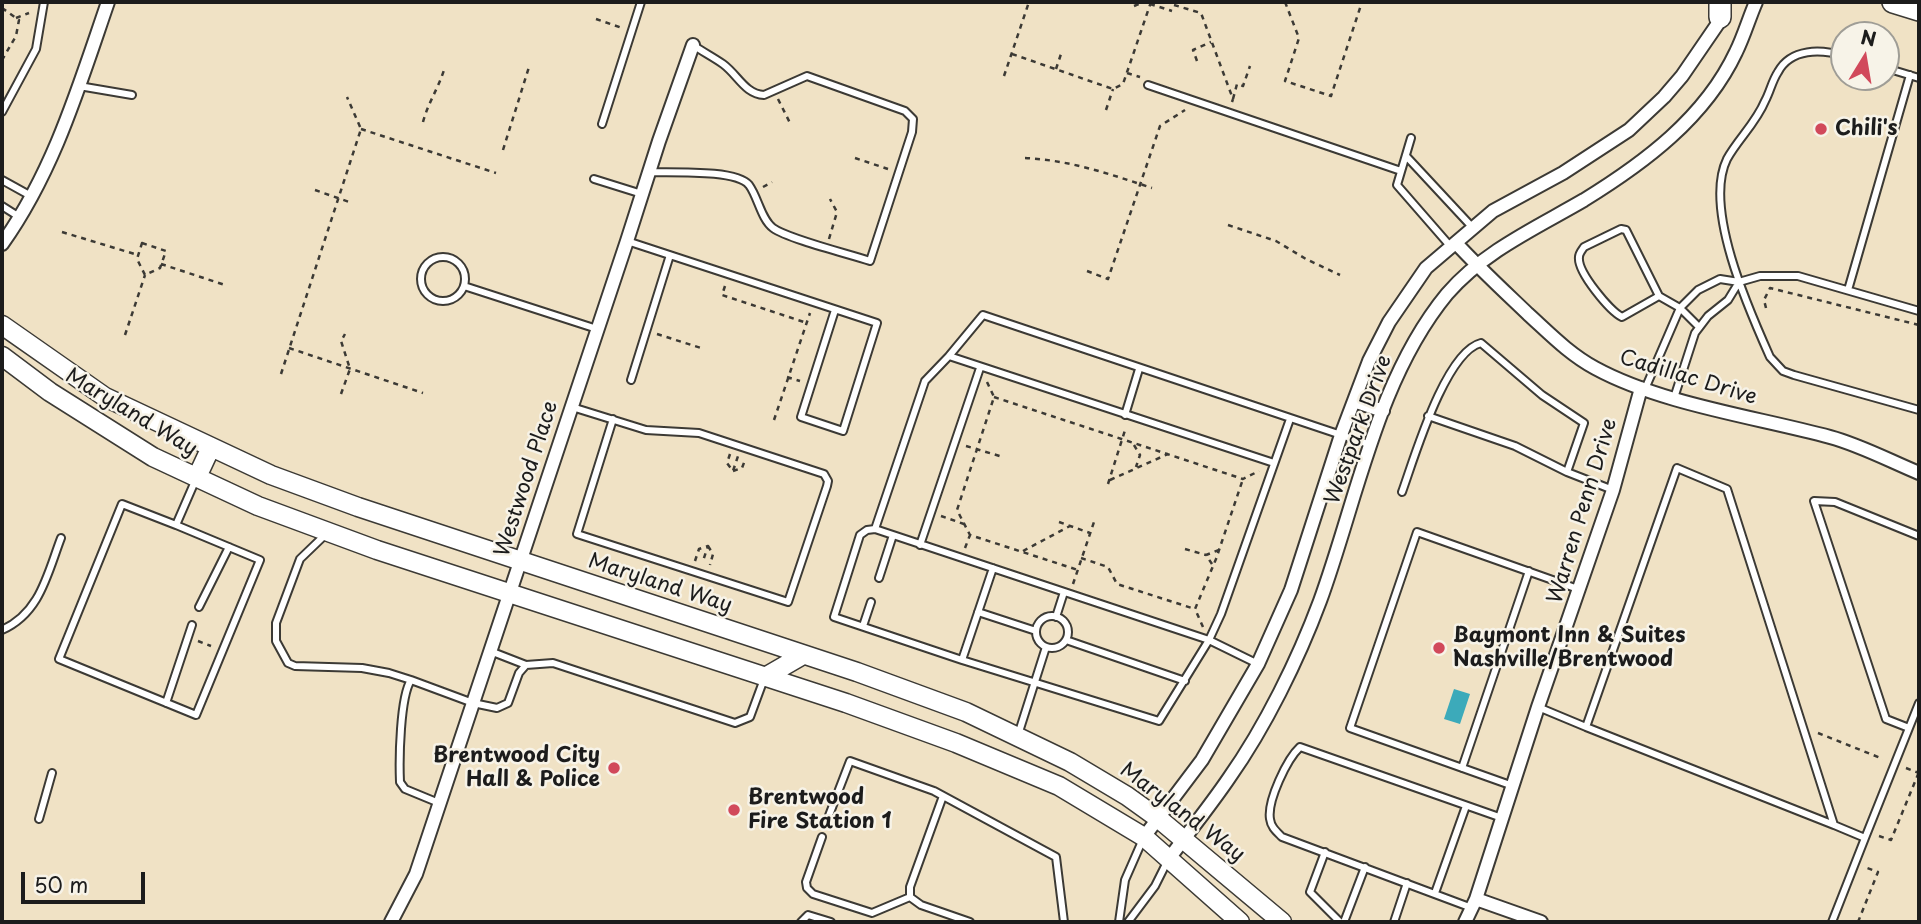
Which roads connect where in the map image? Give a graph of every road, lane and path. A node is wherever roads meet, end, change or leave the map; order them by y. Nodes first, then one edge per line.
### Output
1 (44, 2) edge
2 (108, 2) edge
3 (641, 2) edge
4 (1030, 2) edge
5 (1144, 2) edge
6 (1287, 2) edge
7 (1362, 2) edge
8 (1756, 2) edge
9 (1893, 2) edge
10 (1150, 3) edge
11 (1174, 5) dead end
12 (1134, 6) dead end
13 (1722, 7) edge
14 (2, 8) edge
15 (1919, 9) edge
16 (1172, 11) dead end
17 (596, 19) dead end
18 (632, 31) junction
19 (1212, 42) junction
20 (693, 45) joint
21 (1830, 51) edge
22 (1012, 54) junction
23 (1061, 54) dead end
24 (2, 60) edge
25 (1197, 61) dead end
26 (1250, 66) dead end
27 (529, 67) dead end
28 (1056, 69) junction
29 (444, 70) dead end
30 (1900, 72) edge
31 (1127, 73) junction
32 (1910, 75) junction
33 (1004, 76) dead end
34 (1919, 78) edge
35 (1149, 83) joint
36 (79, 86) junction
37 (1113, 89) junction
38 (774, 91) junction
39 (132, 95) dead end
40 (347, 97) dead end
41 (1233, 99) junction
42 (1198, 102) junction
43 (4, 103) edge
44 (1106, 110) dead end
45 (2, 112) edge
46 (1228, 113) junction
47 (423, 122) dead end
48 (602, 124) dead end
49 (791, 125) dead end
50 (361, 129) junction
51 (1411, 138) dead end
52 (503, 150) dead end
53 (1406, 156) junction
54 (855, 158) dead end
55 (1025, 158) dead end
56 (1401, 171) junction
57 (649, 172) junction
58 (899, 172) junction
59 (496, 173) dead end
60 (594, 179) dead end
61 (2, 180) edge
62 (1140, 184) junction
63 (1152, 188) dead end
64 (314, 191) dead end
65 (642, 194) junction
66 (33, 197) junction
67 (338, 198) junction
68 (830, 199) dead end
69 (352, 203) dead end
70 (2, 206) edge
71 (21, 218) junction
72 (1228, 225) dead end
73 (1473, 229) junction
74 (62, 232) dead end
75 (627, 241) junction
76 (2, 244) edge
77 (1453, 245) junction
78 (827, 247) junction
79 (670, 255) junction
80 (138, 256) junction
81 (161, 264) junction
82 (1476, 265) junction
83 (1087, 271) dead end
84 (145, 275) junction
85 (729, 275) junction
86 (1340, 275) dead end
87 (1739, 282) junction
88 (225, 285) dead end
89 (464, 286) junction
90 (1848, 290) junction
91 (1659, 296) junction
92 (813, 302) junction
93 (1680, 308) junction
94 (1766, 308) dead end
95 (835, 310) junction
96 (1919, 311) edge
97 (807, 323) junction
98 (2, 325) edge
99 (1919, 326) edge
100 (1699, 327) junction
101 (597, 329) junction
102 (646, 330) junction
103 (345, 334) dead end
104 (125, 335) dead end
105 (289, 348) junction
106 (704, 349) dead end
107 (2, 356) edge
108 (949, 356) junction
109 (980, 368) junction
110 (350, 369) junction
111 (1139, 369) junction
112 (281, 374) dead end
113 (788, 377) junction
114 (631, 380) dead end
115 (811, 384) junction
116 (1643, 388) junction
117 (423, 393) dead end
118 (341, 394) dead end
119 (994, 397) junction
120 (1674, 398) junction
121 (1354, 401) junction
122 (572, 407) junction
123 (1919, 410) edge
124 (1383, 411) junction
125 (1127, 416) junction
126 (1428, 416) junction
127 (613, 419) junction
128 (1290, 419) junction
129 (774, 420) dead end
130 (1341, 435) junction
131 (1122, 440) junction
132 (955, 442) junction
133 (1132, 443) junction
134 (1371, 445) junction
135 (211, 447) junction
136 (741, 447) junction
137 (977, 449) junction
138 (1168, 454) junction
139 (1003, 457) dead end
140 (1274, 463) junction
141 (1135, 469) junction
142 (733, 471) junction
143 (1567, 472) junction
144 (1919, 473) edge
145 (197, 478) junction
146 (1243, 479) junction
147 (1613, 490) junction
148 (1402, 492) dead end
149 (931, 512) junction
150 (1059, 522) dead end
151 (1094, 522) dead end
152 (964, 524) junction
153 (176, 525) junction
154 (1070, 526) junction
155 (875, 529) junction
156 (328, 532) junction
157 (1090, 533) junction
158 (1918, 534) edge
159 (893, 535) junction
160 (61, 538) dead end
161 (920, 545) junction
162 (708, 546) junction
163 (229, 547) junction
164 (1185, 549) dead end
165 (1219, 550) junction
166 (1021, 552) junction
167 (1206, 555) junction
168 (1082, 558) junction
169 (520, 562) junction
170 (1213, 566) junction
171 (993, 568) junction
172 (1078, 570) junction
173 (1528, 571) junction
174 (699, 573) junction
175 (879, 578) dead end
176 (1580, 589) junction
177 (510, 593) junction
178 (1067, 593) junction
179 (871, 602) dead end
180 (200, 607) dead end
181 (1195, 609) junction
182 (978, 612) junction
183 (1056, 617) junction
184 (192, 625) dead end
185 (863, 626) junction
186 (2, 630) edge
187 (1036, 631) junction
188 (188, 638) junction
189 (1066, 640) junction
190 (1209, 640) junction
191 (1046, 647) junction
192 (223, 651) junction
193 (490, 651) junction
194 (803, 655) junction
195 (962, 660) junction
196 (1258, 664) junction
197 (526, 665) junction
198 (765, 677) junction
199 (411, 680) junction
200 (1185, 681) junction
201 (1035, 682) junction
202 (166, 703) junction
203 (1919, 703) edge
204 (473, 704) junction
205 (1538, 707) junction
206 (1586, 727) junction
207 (1909, 728) junction
208 (1824, 735) dead end
209 (1017, 737) junction
210 (1880, 758) dead end
211 (1462, 768) junction
212 (1919, 772) edge
213 (52, 773) dead end
214 (1513, 786) junction
215 (943, 796) junction
216 (440, 803) junction
217 (1466, 806) junction
218 (828, 818) dead end
219 (1158, 818) junction
220 (1502, 818) junction
221 (39, 819) dead end
222 (1834, 825) junction
223 (822, 837) dead end
224 (1144, 837) junction
225 (1865, 838) junction
226 (1183, 840) junction
227 (1874, 846) dead end
228 (1325, 852) junction
229 (1168, 860) junction
230 (1365, 867) junction
231 (1866, 867) dead end
232 (1407, 883) junction
233 (1435, 893) junction
234 (910, 897) junction
235 (1474, 904) junction
236 (391, 922) edge
237 (801, 922) edge
238 (831, 922) edge
239 (970, 922) edge
240 (1065, 922) edge
241 (1119, 922) edge
242 (1128, 922) edge
243 (1240, 922) edge
244 (1282, 922) edge
245 (1342, 922) edge
246 (1394, 922) edge
247 (1465, 922) edge
248 (1541, 922) edge
249 (1832, 922) edge
250 (1858, 922) edge

1 - 43 lane
2 - 36 street
3 - 18 lane
4 - 22 path
5 - 12 path
6 - 7 path
8 - 82 street, Westpark Drive
9 - 15 main road
10 - 16 path
10 - 31 path
11 - 19 path
13 - 73 street, Westpark Drive
14 - 24 path
17 - 18 path
18 - 48 lane
19 - 25 path
19 - 41 path
20 - 38 lane
20 - 57 street, Westwood Place
21 - 87 lane
22 - 28 path
22 - 33 path
23 - 28 path
26 - 41 path
27 - 52 path
28 - 37 path
29 - 47 path
30 - 32 lane
31 - 35 path
31 - 37 path
32 - 34 lane
32 - 90 lane
35 - 42 lane
36 - 39 lane
36 - 66 street
37 - 44 path
38 - 49 path
38 - 58 lane
40 - 50 path
41 - 46 path
42 - 46 lane
42 - 62 path
43 - 45 lane
46 - 56 lane
50 - 59 path
50 - 67 path
51 - 53 lane
53 - 56 lane
53 - 73 lane
54 - 58 path
55 - 62 path
56 - 77 lane
57 - 65 street, Westwood Place
57 - 78 lane
58 - 78 lane
60 - 65 lane
61 - 66 lane
62 - 63 path
62 - 83 path
64 - 67 path
65 - 75 street, Westwood Place
66 - 71 street
67 - 69 path
67 - 105 path
68 - 78 path
70 - 71 lane
71 - 76 street
72 - 86 path
73 - 77 street, Westpark Drive
74 - 80 path
75 - 79 lane
75 - 101 street, Westwood Place
77 - 82 street, Cadillac Drive
77 - 121 street, Westpark Drive
79 - 85 lane
79 - 102 lane
80 - 81 path
80 - 84 path
81 - 84 path
81 - 88 path
82 - 116 street, Cadillac Drive
82 - 124 street, Westpark Drive
84 - 104 path
85 - 92 lane
85 - 97 path
87 - 90 lane
87 - 93 lane
87 - 100 lane
87 - 123 lane
89 - 89 lane
89 - 101 lane
90 - 96 lane
91 - 91 lane
91 - 93 lane
92 - 95 lane
92 - 97 path
93 - 100 lane
93 - 116 lane
94 - 99 path
95 - 115 lane
95 - 115 lane
97 - 113 path
98 - 135 main road, Maryland Way
100 - 120 lane
101 - 122 street, Westwood Place
102 - 106 path
102 - 114 lane
103 - 110 path
105 - 110 path
105 - 112 path
107 - 145 main road, Maryland Way
108 - 109 lane
108 - 111 lane
108 - 155 lane
109 - 119 path
109 - 125 lane
109 - 132 lane
110 - 117 path
110 - 118 path
111 - 125 lane
111 - 128 lane
113 - 115 path
113 - 129 path
116 - 120 street, Cadillac Drive
116 - 147 street, Warren Penn Drive
119 - 131 path
119 - 137 path
120 - 144 street, Cadillac Drive
121 - 124 street
121 - 130 street, Westpark Drive
122 - 127 lane
122 - 169 street, Westwood Place
124 - 134 street, Westpark Drive
125 - 131 path
125 - 140 lane
126 - 143 lane
126 - 143 lane
126 - 148 lane
127 - 136 lane
127 - 174 lane
128 - 130 lane
128 - 140 lane
130 - 134 lane
130 - 196 street, Westpark Drive
131 - 133 path
131 - 141 path
132 - 137 path
132 - 149 lane
133 - 138 path
133 - 141 path
134 - 226 street, Westpark Drive
135 - 145 main road
135 - 169 main road, Maryland Way
136 - 142 path
136 - 142 path
136 - 142 path
136 - 174 lane
137 - 139 path
137 - 152 path
138 - 141 path
138 - 146 path
140 - 146 path
140 - 190 lane
143 - 147 lane
145 - 153 lane
145 - 156 main road, Maryland Way
146 - 165 path
147 - 176 street, Warren Penn Drive
149 - 152 path
149 - 161 lane
150 - 154 path
151 - 157 path
152 - 166 path
153 - 163 lane
153 - 202 lane
154 - 157 path
154 - 166 path
155 - 159 lane
155 - 185 lane
156 - 177 main road, Maryland Way
156 - 199 lane
157 - 168 path
158 - 207 lane
159 - 161 lane
159 - 175 lane
160 - 186 lane
161 - 171 lane
162 - 174 path
162 - 174 path
162 - 174 path
163 - 180 lane
163 - 192 lane
164 - 167 path
165 - 167 path
165 - 170 path
166 - 172 path
167 - 170 path
168 - 172 path
168 - 181 path
169 - 177 street, Westwood Place
169 - 194 main road, Maryland Way
170 - 181 path
171 - 178 lane
171 - 182 lane
172 - 178 path
173 - 176 lane
173 - 211 lane
173 - 211 lane
176 - 205 street, Warren Penn Drive
177 - 193 street, Westwood Place
177 - 198 main road, Maryland Way
178 - 183 lane
178 - 190 lane
179 - 185 lane
181 - 190 path
182 - 187 lane
182 - 195 lane
183 - 187 lane
183 - 189 lane
184 - 188 lane
185 - 195 lane
187 - 191 lane
188 - 192 path
188 - 202 lane
189 - 191 lane
189 - 200 lane
190 - 196 lane
190 - 200 lane
191 - 201 lane
192 - 202 lane
193 - 197 lane
193 - 204 street, Westwood Place
194 - 198 main road
194 - 209 main road, Maryland Way
195 - 201 lane
196 - 219 street, Westpark Drive
197 - 198 lane
197 - 204 lane
198 - 224 main road, Maryland Way
199 - 204 lane
199 - 216 lane
200 - 201 lane
201 - 209 lane
203 - 207 lane
204 - 216 street, Westwood Place
205 - 206 lane
205 - 214 street, Warren Penn Drive
206 - 222 lane
206 - 222 lane
207 - 225 lane
208 - 210 path
209 - 219 main road, Maryland Way
211 - 214 lane
212 - 227 path
213 - 221 lane
214 - 220 street, Warren Penn Drive
215 - 218 lane
215 - 234 lane
215 - 240 lane
216 - 236 street, Westwood Place
217 - 220 lane
217 - 228 lane
217 - 233 lane
219 - 224 street, Westpark Drive
219 - 226 main road, Maryland Way
220 - 235 street, Warren Penn Drive
222 - 225 lane
223 - 234 lane
224 - 229 main road, Maryland Way
224 - 241 lane
225 - 249 lane
226 - 229 street, Westpark Drive
226 - 244 main road, Maryland Way
228 - 230 lane
228 - 245 lane
229 - 242 lane
229 - 243 main road, Maryland Way
230 - 232 lane
230 - 245 lane
231 - 250 path
232 - 233 lane
232 - 246 lane
233 - 235 lane
234 - 239 lane
235 - 247 street, Warren Penn Drive
235 - 248 street
237 - 238 lane

